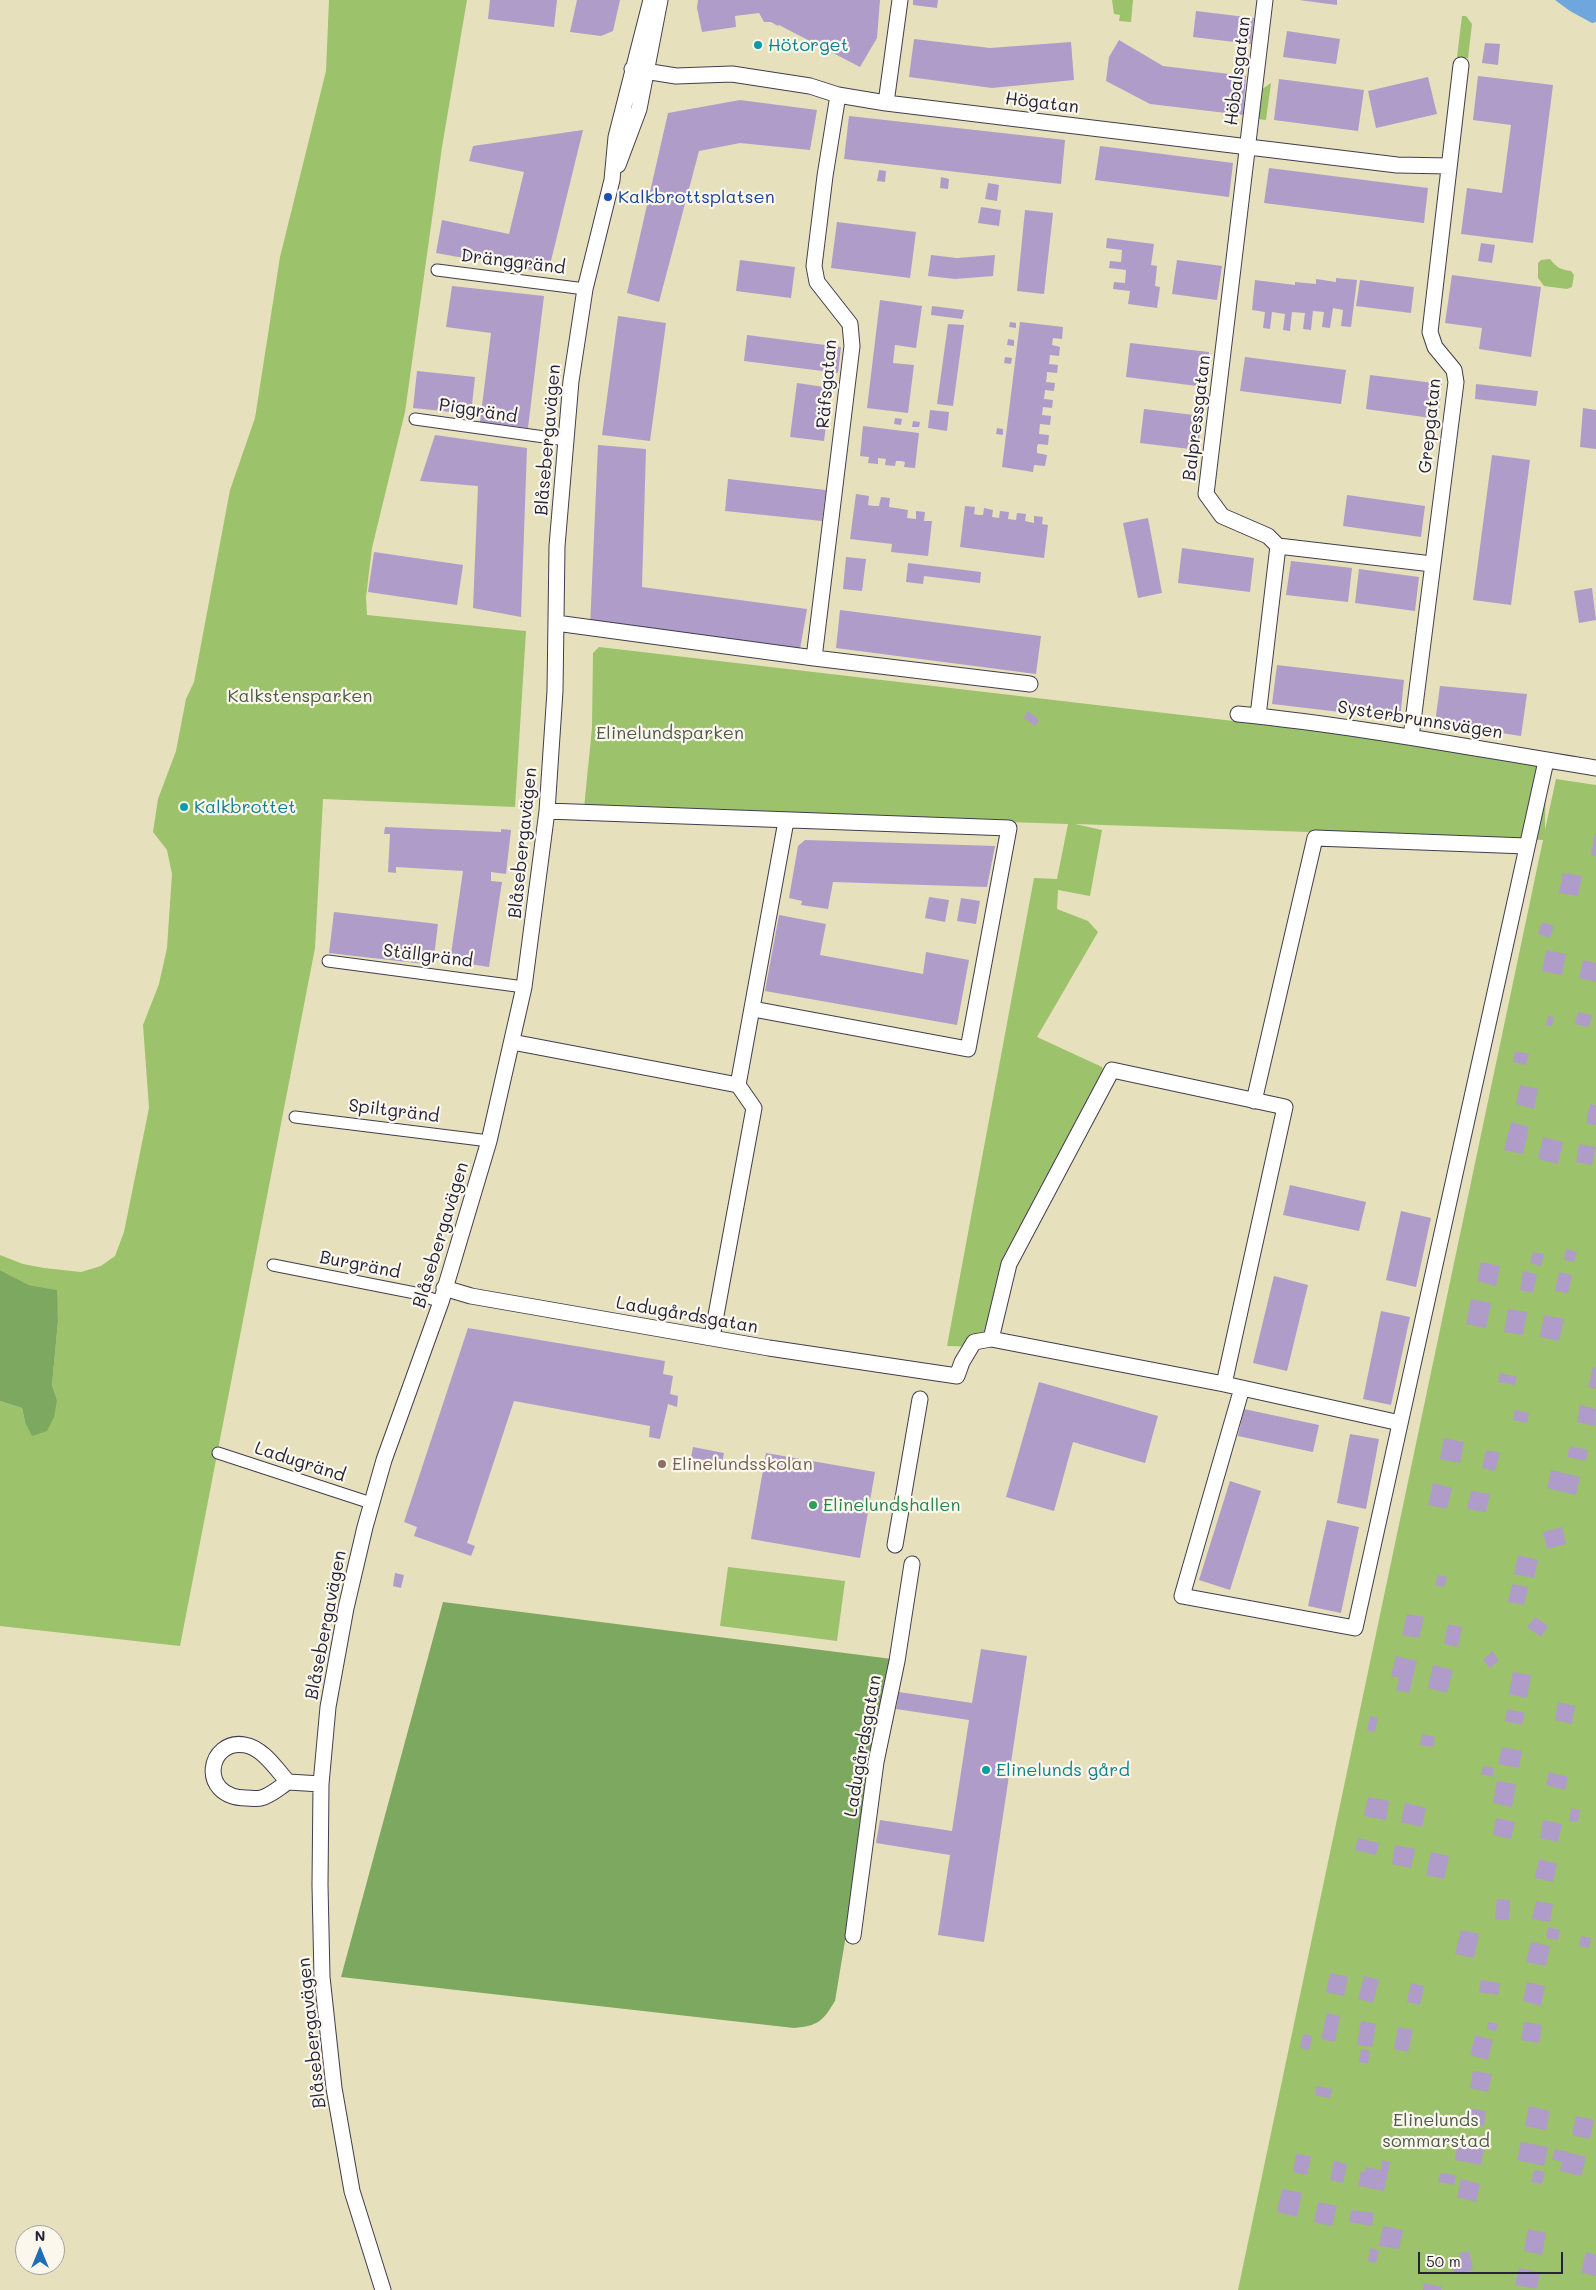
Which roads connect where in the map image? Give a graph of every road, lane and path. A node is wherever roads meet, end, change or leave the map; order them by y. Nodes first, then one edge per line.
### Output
1 (651, 0) edge
2 (660, 0) edge
3 (900, 0) edge
4 (1265, 0) edge
5 (1461, 65) dead end
6 (639, 70) junction
7 (838, 95) junction
8 (886, 103) junction
9 (1248, 146) junction
10 (1449, 166) junction
11 (437, 270) dead end
12 (585, 289) junction
13 (415, 419) dead end
14 (566, 440) junction
15 (1278, 546) junction
16 (1432, 564) junction
17 (556, 624) junction
18 (814, 658) junction
19 (1030, 684) dead end
20 (1238, 714) dead end
21 (1258, 716) junction
22 (1412, 737) junction
23 (1546, 761) junction
24 (1596, 768) edge
25 (547, 811) junction
26 (786, 821) junction
27 (1526, 846) junction
28 (328, 962) dead end
29 (524, 987) junction
30 (753, 1009) junction
31 (512, 1042) junction
32 (738, 1085) junction
33 (1254, 1101) junction
34 (295, 1117) dead end
35 (489, 1141) junction
36 (273, 1265) dead end
37 (443, 1295) junction
38 (712, 1337) junction
39 (991, 1339) junction
40 (1224, 1384) junction
41 (1242, 1388) junction
42 (920, 1400) dead end
43 (1400, 1423) junction
44 (218, 1453) dead end
45 (371, 1504) junction
46 (895, 1545) dead end
47 (912, 1564) dead end
48 (288, 1782) junction
49 (321, 1784) junction
50 (853, 1936) dead end
51 (383, 2290) edge

1 - 6 street, Blåsebergavägen
2 - 6 street, Blåsebergavägen
3 - 8 street
4 - 9 street, Höbalsgatan
5 - 10 street, Grepgatan
6 - 7 street, Högatan
6 - 12 street, Blåsebergavägen
7 - 8 street, Högatan
7 - 18 street, Räfsgatan
8 - 9 street, Högatan
9 - 10 street, Högatan
9 - 15 street, Balpressgatan
10 - 16 street, Grepgatan
11 - 12 street, Dränggränd
12 - 14 street, Blåsebergavägen
13 - 14 street, Piggränd
14 - 17 street, Blåsebergavägen
15 - 16 street
15 - 21 street
16 - 22 street, Grepgatan
17 - 18 street
17 - 25 street, Blåsebergavägen
18 - 19 street
20 - 21 street, Systerbrunnsvägen
21 - 22 street, Systerbrunnsvägen
22 - 23 street, Systerbrunnsvägen
23 - 24 street, Systerbrunnsvägen
23 - 27 street
25 - 26 street
25 - 29 street, Blåsebergavägen
26 - 30 street
26 - 30 street
27 - 33 street
27 - 43 street
28 - 29 street, Ställgränd
29 - 31 street, Blåsebergavägen
30 - 32 street
31 - 32 street
31 - 35 street, Blåsebergavägen
32 - 38 street
33 - 39 street
33 - 40 street
34 - 35 street, Spiltgränd
35 - 37 street, Blåsebergavägen
36 - 37 street, Burgränd
37 - 38 street, Ladugårdsgatan
37 - 45 street, Blåsebergavägen
38 - 39 street, Ladugårdsgatan
39 - 40 street
40 - 41 street
41 - 43 street
41 - 43 street
42 - 46 street
44 - 45 street, Ladugränd
45 - 49 street, Blåsebergavägen
47 - 50 street, Ladugårdsgatan
48 - 48 street
48 - 49 street
49 - 51 street, Blåsebergavägen

